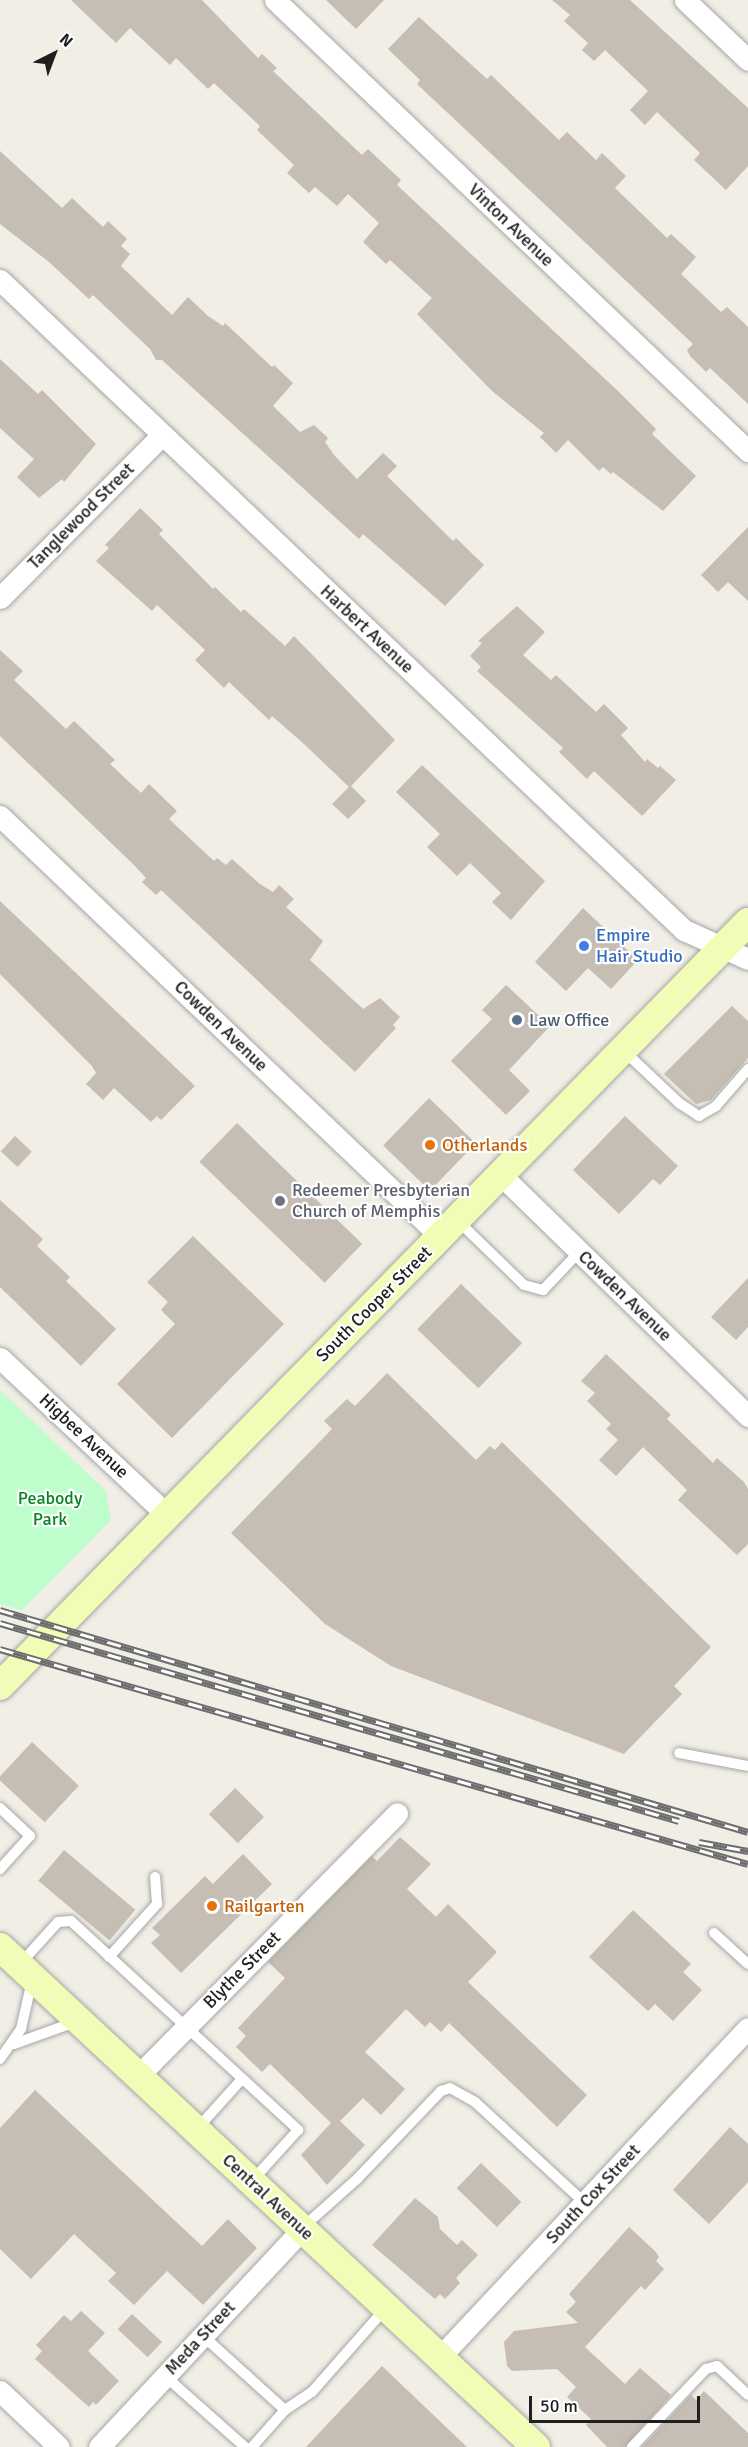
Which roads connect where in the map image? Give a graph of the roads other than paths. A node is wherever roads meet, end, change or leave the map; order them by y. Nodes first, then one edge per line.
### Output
1 (274, 0) edge
2 (685, 0) edge
3 (748, 60) edge
4 (0, 280) edge
5 (162, 435) junction
6 (748, 451) edge
7 (0, 598) edge
8 (0, 816) edge
9 (748, 922) edge
10 (720, 949) junction
11 (748, 959) edge
12 (623, 1050) junction
13 (748, 1069) edge
14 (502, 1176) junction
15 (449, 1228) junction
16 (580, 1251) junction
17 (0, 1358) edge
18 (748, 1416) edge
19 (167, 1515) junction
20 (0, 1686) edge
21 (679, 1753) dead end
22 (748, 1766) edge
23 (0, 1808) edge
24 (397, 1813) dead end
25 (0, 1869) edge
26 (154, 1877) dead end
27 (714, 1933) dead end
28 (109, 1957) junction
29 (12, 1962) edge
30 (748, 1964) edge
31 (79, 2021) junction
32 (186, 2027) junction
33 (748, 2028) edge
34 (14, 2044) junction
35 (0, 2059) edge
36 (138, 2076) junction
37 (242, 2079) junction
38 (196, 2130) junction
39 (251, 2182) junction
40 (585, 2203) junction
41 (302, 2229) junction
42 (385, 2308) junction
43 (202, 2335) junction
44 (438, 2359) junction
45 (165, 2376) junction
46 (0, 2391) edge
47 (748, 2395) edge
48 (285, 2410) junction
49 (59, 2447) edge
50 (99, 2447) edge
51 (245, 2447) edge
52 (252, 2447) edge
53 (536, 2447) edge
54 (632, 2447) edge

1 - 6 street, Vinton Avenue
2 - 3 street
4 - 5 street, Harbert Avenue
5 - 7 street, Tanglewood Street
5 - 10 street, Harbert Avenue
8 - 15 street, Cowden Avenue
9 - 10 main road, South Cooper Street
10 - 11 street, Harbert Avenue
10 - 12 main road, South Cooper Street
12 - 13 lane
12 - 14 main road, South Cooper Street
14 - 15 main road, South Cooper Street
14 - 16 street, Cowden Avenue
15 - 16 lane
15 - 19 main road, South Cooper Street
16 - 18 street, Cowden Avenue
17 - 19 street, Higbee Avenue
19 - 20 main road, South Cooper Street
21 - 22 lane
23 - 25 lane
24 - 32 street, Blythe Street
26 - 28 lane
27 - 30 lane
28 - 29 lane
28 - 32 lane
29 - 31 main road, Central Avenue
29 - 34 lane
31 - 34 lane
31 - 36 main road, Central Avenue
32 - 36 street, Blythe Street
32 - 37 lane
33 - 40 street, South Cox Street
34 - 35 lane
36 - 38 main road, Central Avenue
37 - 38 lane
37 - 39 lane
38 - 39 main road, Central Avenue
39 - 41 main road, Central Avenue
40 - 41 lane
40 - 44 street, South Cox Street
41 - 42 main road, Central Avenue
41 - 43 street, Meda Street
42 - 44 main road, Central Avenue
42 - 48 lane
43 - 45 street, Meda Street
43 - 48 lane
44 - 53 main road, Central Avenue
45 - 50 street, Meda Street
45 - 51 lane
46 - 49 street
47 - 54 lane
48 - 52 lane

